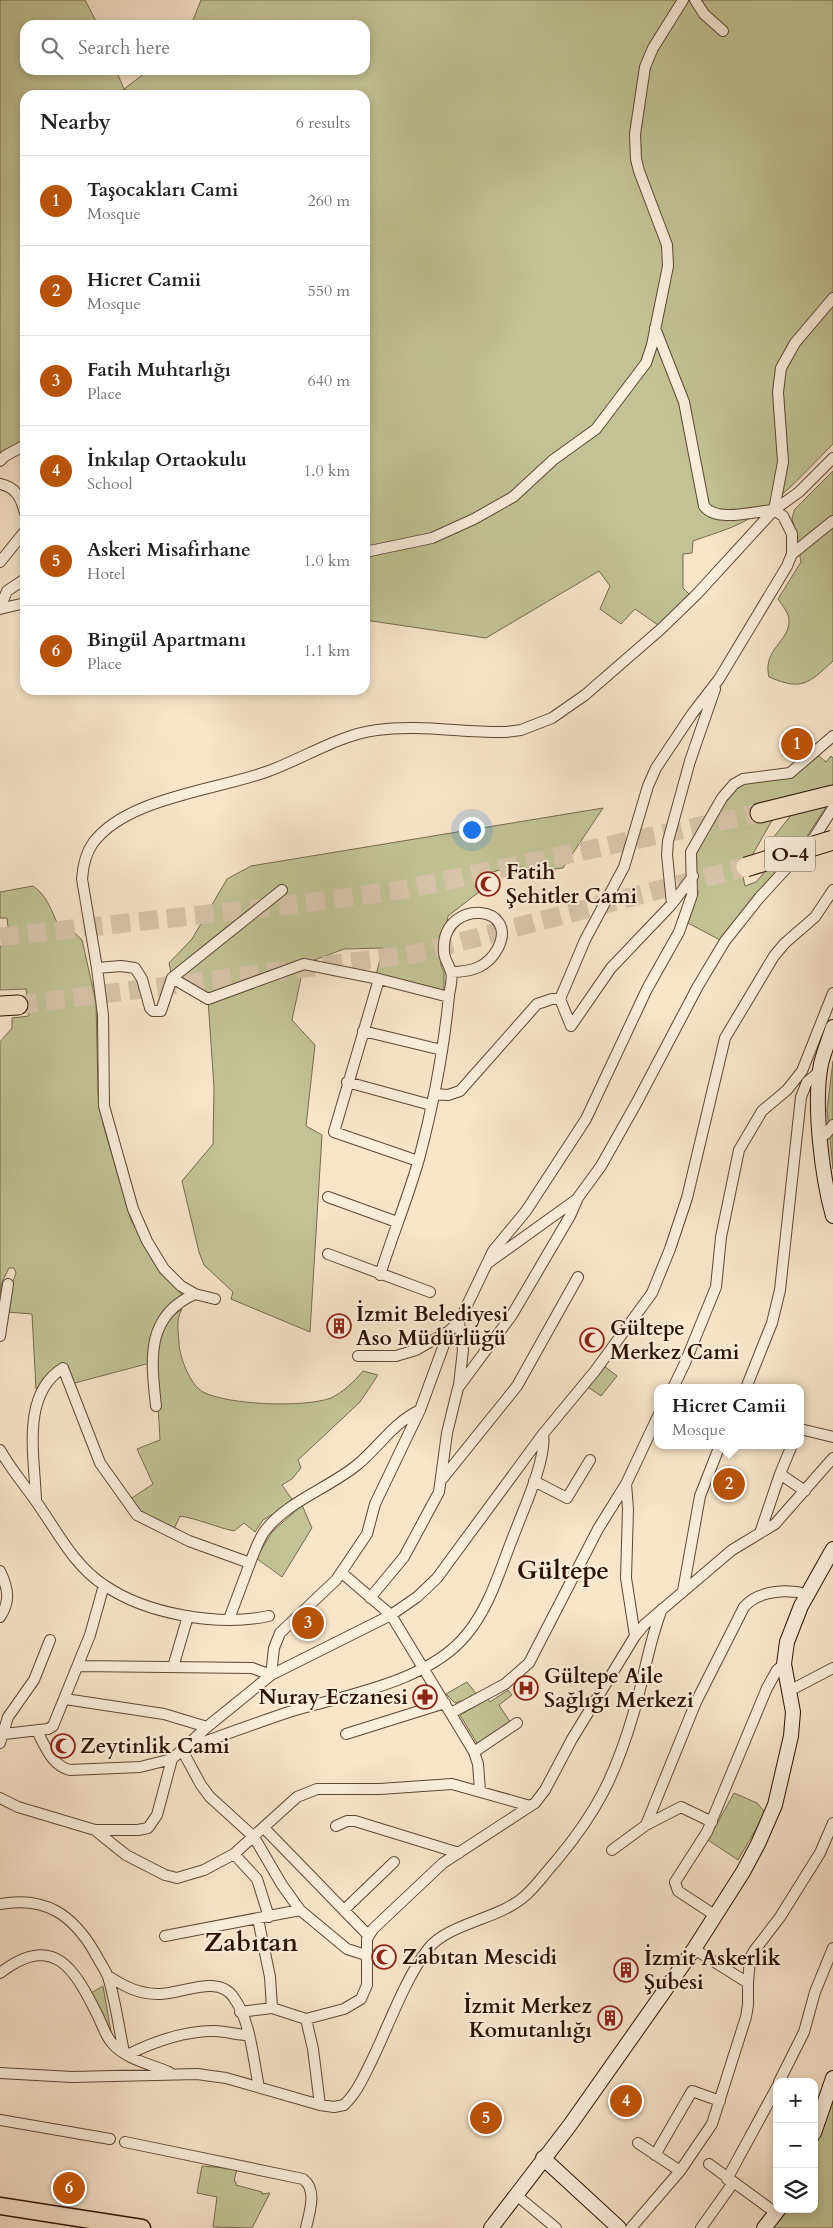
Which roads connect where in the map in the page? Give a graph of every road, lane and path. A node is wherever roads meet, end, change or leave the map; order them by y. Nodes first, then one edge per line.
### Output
1 (682, 0) edge
2 (695, 0) edge
3 (723, 31) dead end
4 (833, 298) edge
5 (655, 328) junction
6 (20, 448) edge
7 (833, 458) edge
8 (0, 461) edge
9 (0, 484) edge
10 (20, 498) edge
11 (774, 510) junction
12 (833, 521) edge
13 (20, 537) edge
14 (11, 549) junction
15 (370, 551) edge
16 (792, 554) junction
17 (0, 556) edge
18 (0, 562) edge
19 (20, 582) edge
20 (20, 603) edge
21 (0, 609) edge
22 (719, 679) junction
23 (833, 736) edge
24 (833, 795) edge
25 (833, 808) edge
26 (760, 813) tunnel mouth
27 (833, 840) edge
28 (746, 867) tunnel mouth
29 (693, 876) junction
30 (282, 890) dead end
31 (833, 890) edge
32 (672, 904) junction
33 (97, 968) junction
34 (451, 972) junction
35 (172, 978) junction
36 (379, 978) junction
37 (833, 993) edge
38 (449, 996) junction
39 (560, 999) junction
40 (833, 1028) edge
41 (363, 1030) junction
42 (442, 1050) junction
43 (820, 1071) junction
44 (347, 1082) junction
45 (434, 1094) junction
46 (431, 1105) junction
47 (833, 1125) edge
48 (821, 1136) junction
49 (418, 1161) junction
50 (328, 1197) dead end
51 (577, 1200) junction
52 (833, 1216) edge
53 (397, 1222) junction
54 (328, 1254) dead end
55 (486, 1264) junction
56 (380, 1274) junction
57 (578, 1277) dead end
58 (8, 1284) dead end
59 (430, 1292) dead end
60 (195, 1294) junction
61 (215, 1299) dead end
62 (459, 1322) junction
63 (449, 1331) junction
64 (0, 1336) edge
65 (358, 1356) dead end
66 (675, 1384) edge
67 (748, 1384) edge
68 (458, 1388) junction
69 (156, 1406) dead end
70 (420, 1410) junction
71 (654, 1424) edge
72 (804, 1430) edge
73 (543, 1434) junction
74 (833, 1437) edge
75 (718, 1449) edge
76 (790, 1449) edge
77 (0, 1450) edge
78 (833, 1458) edge
79 (590, 1460) dead end
80 (780, 1474) junction
81 (442, 1479) junction
82 (534, 1481) junction
83 (626, 1484) junction
84 (805, 1491) junction
85 (36, 1501) junction
86 (760, 1533) junction
87 (833, 1549) edge
88 (250, 1563) junction
89 (0, 1571) edge
90 (342, 1573) junction
91 (104, 1586) junction
92 (683, 1591) junction
93 (808, 1594) junction
94 (370, 1598) junction
95 (662, 1609) junction
96 (390, 1615) junction
97 (188, 1616) junction
98 (268, 1616) dead end
99 (0, 1617) edge
100 (229, 1619) junction
101 (635, 1636) junction
102 (50, 1640) dead end
103 (784, 1664) junction
104 (78, 1666) junction
105 (173, 1667) junction
106 (422, 1668) junction
107 (833, 1668) edge
108 (271, 1675) junction
109 (790, 1691) junction
110 (64, 1700) junction
111 (445, 1703) junction
112 (451, 1713) junction
113 (517, 1723) dead end
114 (206, 1727) junction
115 (37, 1731) junction
116 (346, 1734) dead end
117 (2, 1739) edge
118 (182, 1750) junction
119 (474, 1752) junction
120 (172, 1759) junction
121 (480, 1791) junction
122 (0, 1798) edge
123 (530, 1806) junction
124 (712, 1822) junction
125 (833, 1823) edge
126 (646, 1825) junction
127 (336, 1826) dead end
128 (264, 1828) junction
129 (95, 1830) junction
130 (254, 1837) junction
131 (612, 1850) dead end
132 (459, 1852) junction
133 (234, 1854) junction
134 (394, 1862) dead end
135 (0, 1904) edge
136 (300, 1910) junction
137 (344, 1910) junction
138 (716, 1916) junction
139 (269, 1917) junction
140 (258, 1919) junction
141 (368, 1935) junction
142 (165, 1936) dead end
143 (833, 1948) edge
144 (694, 1949) junction
145 (366, 1955) junction
146 (0, 1973) edge
147 (108, 1976) junction
148 (748, 1983) junction
149 (272, 2008) junction
150 (240, 2012) junction
151 (306, 2019) junction
152 (248, 2035) junction
153 (125, 2054) junction
154 (0, 2073) edge
155 (172, 2073) junction
156 (781, 2078) edge
157 (833, 2078) edge
158 (259, 2087) junction
159 (773, 2095) edge
160 (720, 2101) junction
161 (320, 2106) junction
162 (0, 2120) edge
163 (817, 2123) edge
164 (110, 2139) dead end
165 (126, 2142) dead end
166 (638, 2143) dead end
167 (655, 2155) junction
168 (543, 2158) junction
169 (709, 2164) dead end
170 (680, 2171) junction
171 (730, 2181) junction
172 (515, 2194) junction
173 (0, 2206) edge
174 (773, 2208) edge
175 (775, 2213) edge
176 (0, 2214) edge
177 (77, 2228) edge
178 (142, 2228) edge
179 (306, 2228) edge
180 (491, 2228) edge
181 (556, 2228) edge
182 (619, 2228) edge
183 (631, 2228) edge
184 (701, 2228) edge
185 (764, 2228) edge

1 - 5 street
2 - 3 street
4 - 11 street
5 - 11 street
5 - 15 street
6 - 8 street
7 - 11 street
9 - 10 street
11 - 16 street
11 - 33 street
12 - 16 street
13 - 14 street
14 - 17 street
14 - 18 street
16 - 22 street
19 - 21 street
20 - 21 street
22 - 32 street
22 - 39 street
23 - 29 street
24 - 26 highway, O-4
25 - 51 street
27 - 28 highway, O-4, bridge
29 - 32 street
29 - 55 street
30 - 35 street
31 - 73 street
32 - 39 street
33 - 35 street
33 - 60 street
34 - 34 street
34 - 38 street
35 - 36 street
36 - 38 street
36 - 41 street
37 - 66 street
38 - 42 street
39 - 45 street
40 - 43 main road
41 - 42 street
41 - 44 street
42 - 45 street
43 - 48 main road
43 - 67 street
44 - 46 street
44 - 49 street
45 - 46 street
46 - 49 street
47 - 48 street
48 - 52 main road
49 - 53 street
50 - 53 street
51 - 55 street
51 - 68 street
53 - 56 street
54 - 56 street
55 - 62 street
56 - 59 street
57 - 81 street
58 - 64 street
60 - 61 street
60 - 69 street
62 - 63 street
62 - 68 street
63 - 65 street
63 - 70 street
68 - 81 street
70 - 88 street
70 - 90 street
71 - 83 street
72 - 74 street
73 - 82 street
73 - 96 street
75 - 92 street
76 - 80 street
77 - 85 street
78 - 84 street
79 - 82 street
80 - 84 street
80 - 86 street
81 - 94 street
82 - 106 street
83 - 101 street
83 - 112 street
84 - 86 street
85 - 88 street
85 - 91 street
86 - 92 street
87 - 93 main road
88 - 100 street
89 - 99 street
90 - 94 street
90 - 108 street
91 - 97 street
91 - 104 street
92 - 95 street
93 - 103 main road
93 - 126 street
94 - 96 street
95 - 101 street
95 - 161 street
96 - 106 street
96 - 108 street
97 - 100 street
97 - 105 street
98 - 100 street
101 - 123 street
102 - 117 street
103 - 109 main road
103 - 124 street
104 - 105 street
104 - 110 street
105 - 108 street
106 - 111 street
106 - 118 street
107 - 109 street
108 - 114 street
109 - 138 main road
110 - 114 street
110 - 115 street
111 - 112 street
111 - 116 street
112 - 119 street
113 - 119 street
114 - 118 street
115 - 117 street
115 - 120 street
118 - 120 street
118 - 130 street
119 - 121 street
120 - 129 street
121 - 123 street
121 - 128 street
122 - 129 street
123 - 132 street
124 - 126 street
124 - 138 street
125 - 148 street
126 - 131 street
127 - 132 street
128 - 130 street
128 - 137 street
129 - 133 street
130 - 133 street
130 - 136 street
132 - 141 street
133 - 139 street
134 - 137 street
135 - 147 street
136 - 139 street
136 - 145 street
137 - 141 street
138 - 144 main road
139 - 140 street
140 - 142 street
140 - 149 street
141 - 145 street
143 - 156 street
144 - 148 street
144 - 168 main road
145 - 151 street
146 - 153 street
147 - 150 street
147 - 153 street
148 - 160 street
149 - 150 street
149 - 151 street
150 - 152 street
151 - 161 street
152 - 153 street
152 - 158 street
153 - 155 street
154 - 155 street
155 - 158 street
157 - 163 main road
158 - 161 street
159 - 171 street
160 - 167 street
160 - 170 street
162 - 164 street
165 - 179 street
166 - 167 street
167 - 170 street
168 - 172 main road
168 - 182 main road
169 - 171 street
170 - 183 street
171 - 174 street
171 - 184 street
172 - 180 main road
172 - 181 street
173 - 178 highway
175 - 185 main road
176 - 177 highway

